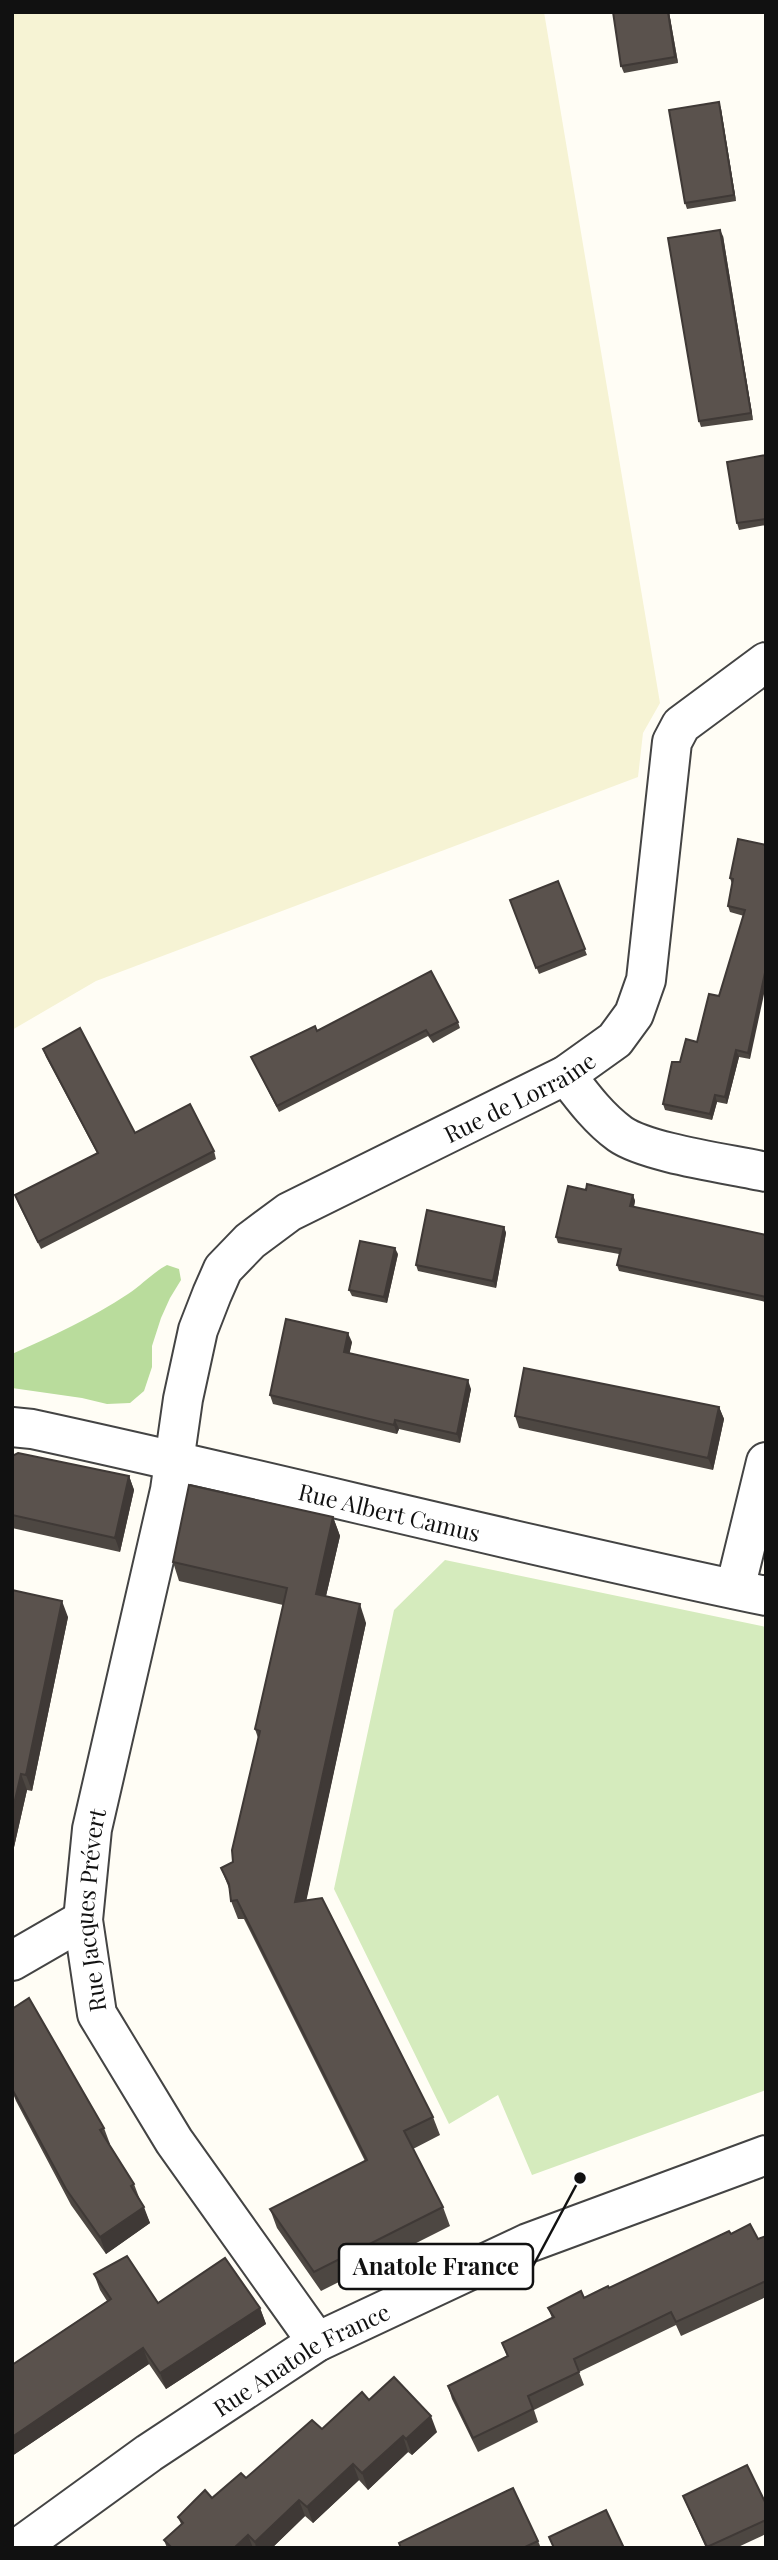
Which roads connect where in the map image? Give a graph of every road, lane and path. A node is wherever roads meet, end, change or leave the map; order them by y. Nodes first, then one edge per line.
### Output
1 (766, 662) edge
2 (566, 1074) junction
3 (766, 1172) edge
4 (12, 1427) edge
5 (174, 1460) junction
6 (766, 1462) edge
7 (751, 1592) edge
8 (83, 1920) junction
9 (12, 1961) edge
10 (766, 2155) edge
11 (317, 2342) junction
12 (18, 2548) edge

1 - 2 street, Rue de Lorraine
2 - 3 street
2 - 5 street, Rue de Lorraine
4 - 5 street, Rue Albert Camus
5 - 7 street, Rue Albert Camus
5 - 8 street, Rue Jacques Prévert
6 - 7 street
8 - 9 street
8 - 11 street, Rue Jacques Prévert
10 - 11 street, Rue Anatole France
11 - 12 street, Rue Anatole France

